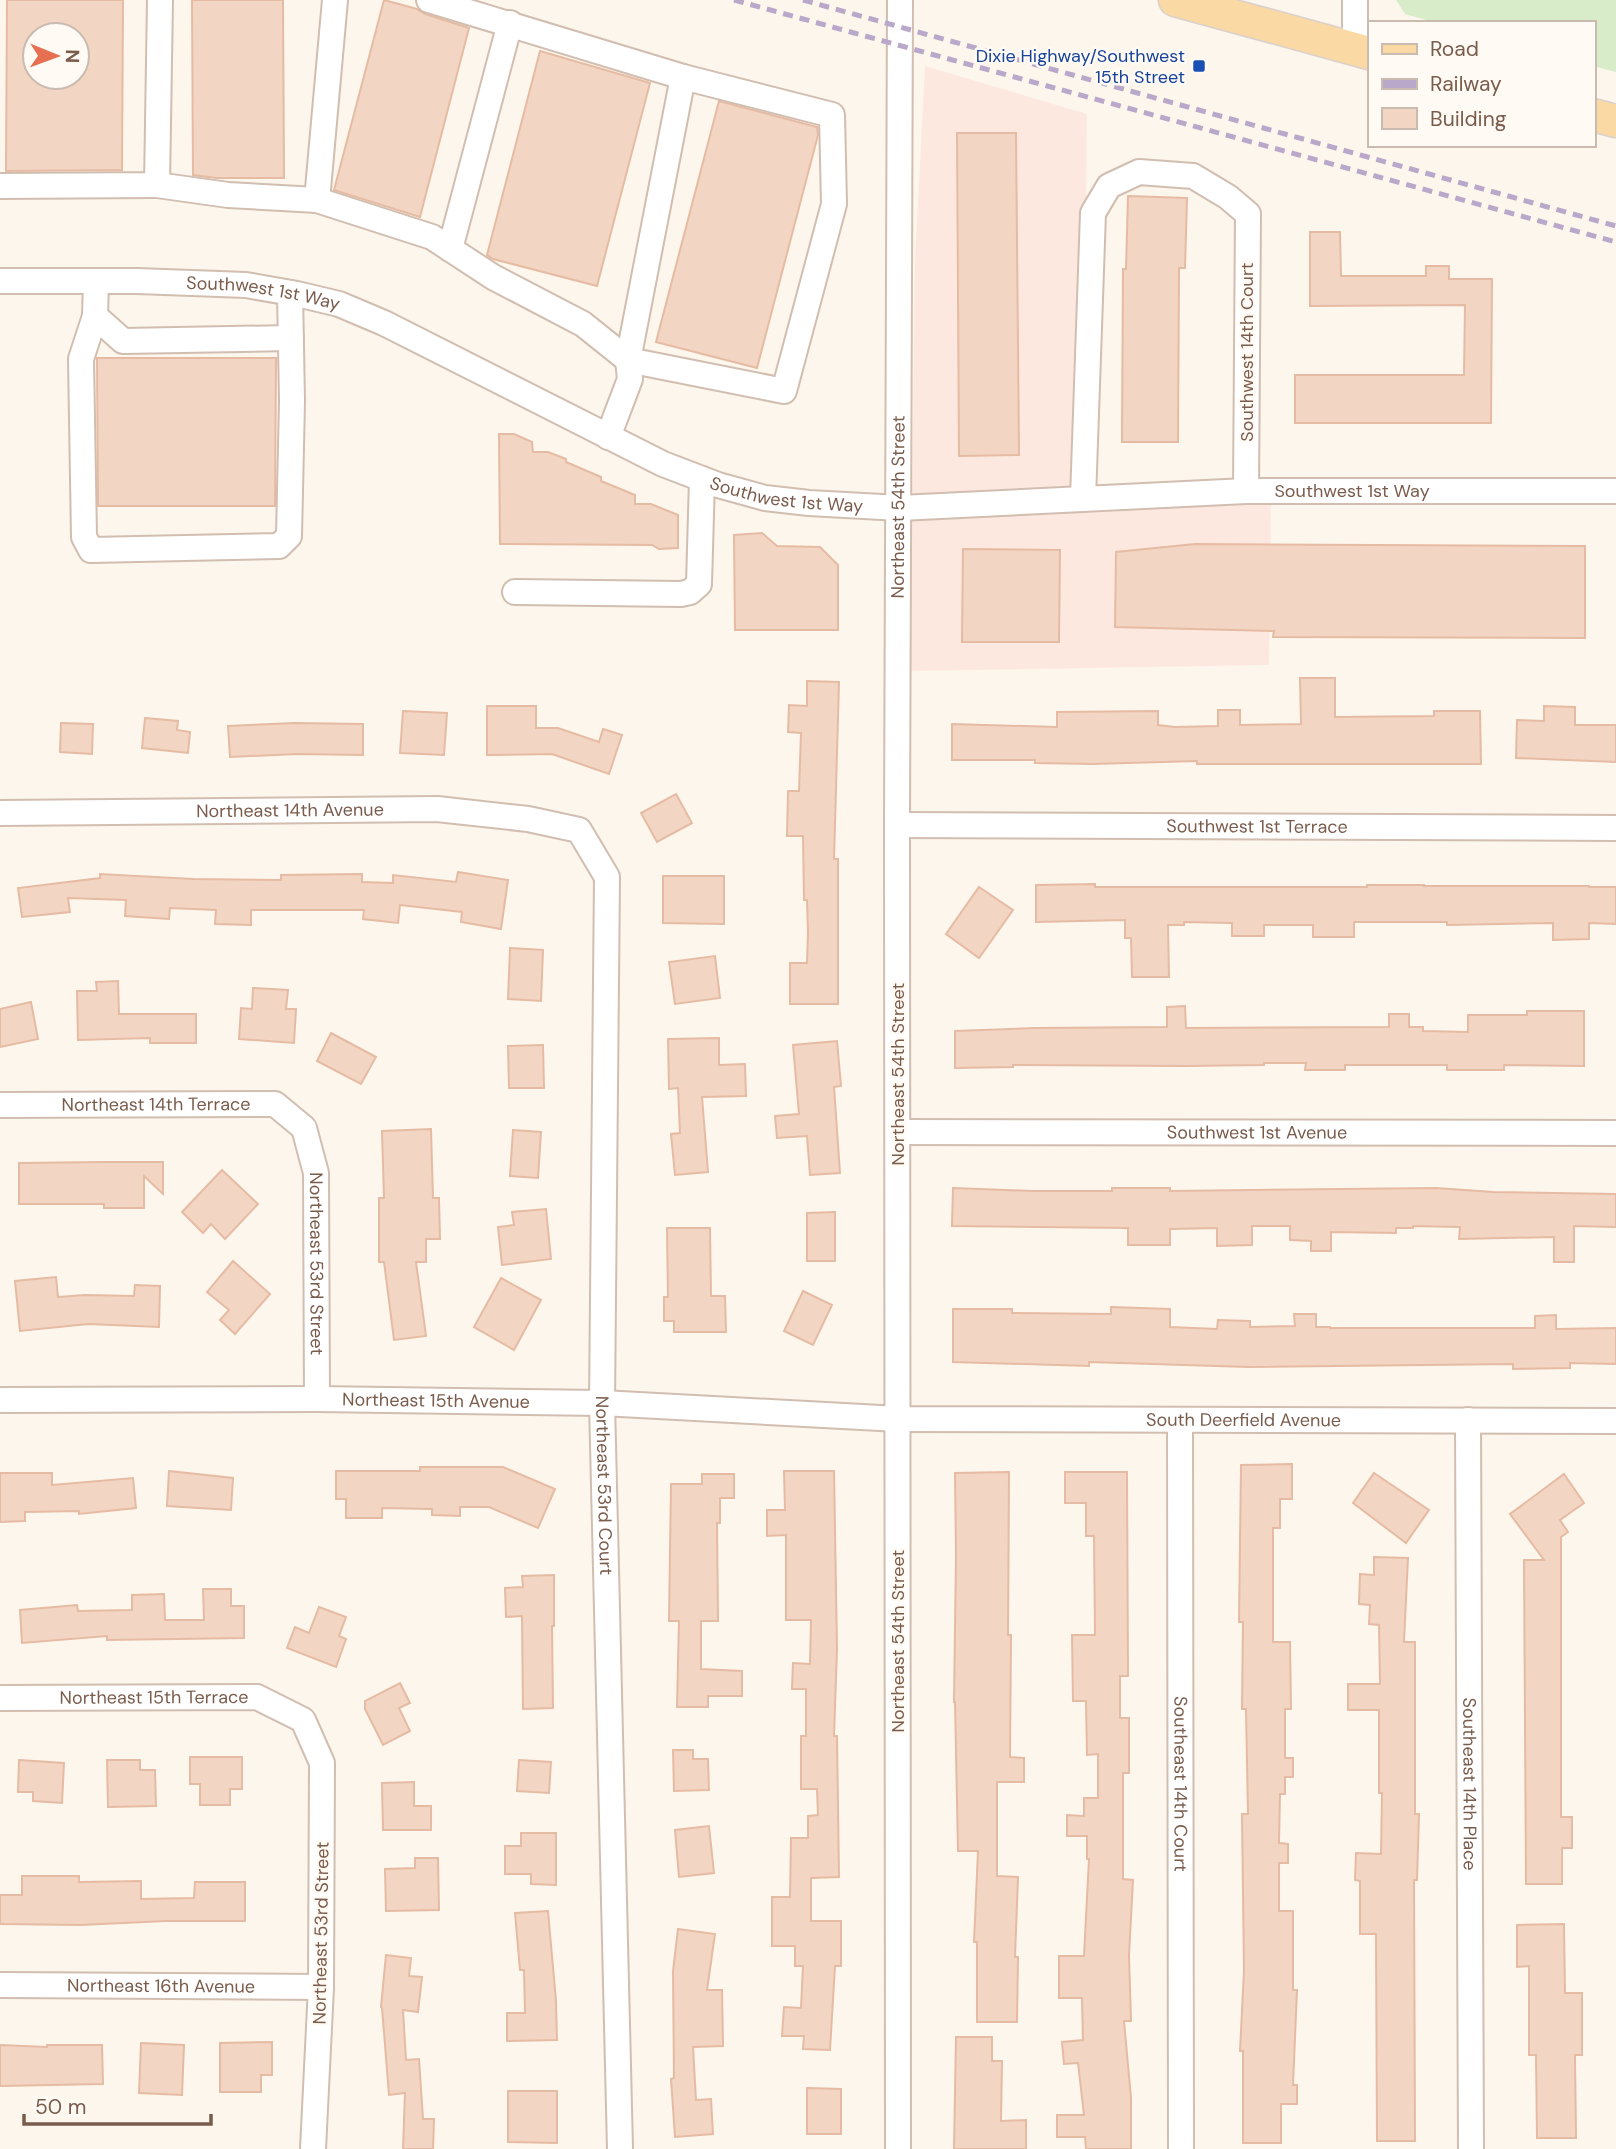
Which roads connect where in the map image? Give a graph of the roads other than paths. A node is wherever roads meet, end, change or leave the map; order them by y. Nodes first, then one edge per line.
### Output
1 (160, 0) edge
2 (335, 0) edge
3 (429, 0) edge
4 (900, 0) edge
5 (1175, 0) edge
6 (1355, 0) edge
7 (510, 23) junction
8 (1362, 51) edge
9 (683, 77) junction
10 (1595, 116) edge
11 (1616, 121) edge
12 (157, 185) junction
13 (0, 186) edge
14 (317, 200) junction
15 (450, 249) junction
16 (0, 281) edge
17 (96, 281) junction
18 (290, 293) junction
19 (95, 316) junction
20 (291, 338) junction
21 (628, 360) junction
22 (608, 437) junction
23 (702, 479) junction
24 (1246, 491) junction
25 (1616, 491) edge
26 (1083, 499) junction
27 (900, 508) junction
28 (515, 592) dead end
29 (0, 813) edge
30 (897, 825) junction
31 (1616, 828) edge
32 (579, 830) joint
33 (0, 1105) edge
34 (304, 1128) joint
35 (898, 1132) junction
36 (1616, 1133) edge
37 (317, 1399) junction
38 (0, 1400) edge
39 (602, 1402) junction
40 (872, 1419) joint
41 (898, 1419) junction
42 (1180, 1420) junction
43 (1468, 1420) junction
44 (1616, 1421) edge
45 (0, 1698) edge
46 (303, 1720) joint
47 (0, 1985) edge
48 (321, 1987) junction
49 (313, 2149) edge
50 (620, 2149) edge
51 (898, 2149) edge
52 (1181, 2149) edge
53 (1471, 2149) edge

1 - 12 street
2 - 14 street
3 - 7 street
4 - 27 street, Northeast 54th Street
5 - 8 main road
6 - 8 street
7 - 9 street
7 - 15 street
9 - 21 street
9 - 21 street
10 - 11 main road
12 - 13 street
12 - 14 street
14 - 15 street
15 - 21 street
16 - 17 street, Southwest 1st Way
17 - 18 street, Southwest 1st Way
17 - 19 street
18 - 20 street
18 - 22 street, Southwest 1st Way
19 - 20 street
19 - 20 street
21 - 22 street
22 - 23 street, Southwest 1st Way
23 - 27 street, Southwest 1st Way
23 - 28 street
24 - 25 street, Southwest 1st Way
24 - 26 street, Southwest 1st Way
24 - 26 street, Southwest 14th Court
26 - 27 street, Southwest 1st Way
27 - 30 street, Northeast 54th Street
29 - 32 street, Northeast 14th Avenue
30 - 31 street, Southwest 1st Terrace
30 - 35 street, Northeast 54th Street
32 - 39 street, Northeast 53rd Court
33 - 34 street, Northeast 14th Terrace
34 - 37 street, Northeast 53rd Street
35 - 36 street, Southwest 1st Avenue
35 - 41 street, Northeast 54th Street
37 - 38 street, Northeast 15th Avenue
37 - 39 street, Northeast 15th Avenue
39 - 40 street, Northeast 15th Avenue
39 - 50 street, Northeast 53rd Court
40 - 41 street, South Deerfield Avenue
41 - 42 street, South Deerfield Avenue
41 - 51 street, Northeast 54th Street
42 - 43 street, South Deerfield Avenue
42 - 52 street, Southeast 14th Court
43 - 44 street, South Deerfield Avenue
43 - 53 street, Southeast 14th Place
45 - 46 street, Northeast 15th Terrace
46 - 48 street, Northeast 53rd Street
47 - 48 street, Northeast 16th Avenue
48 - 49 street, Northeast 53rd Street

